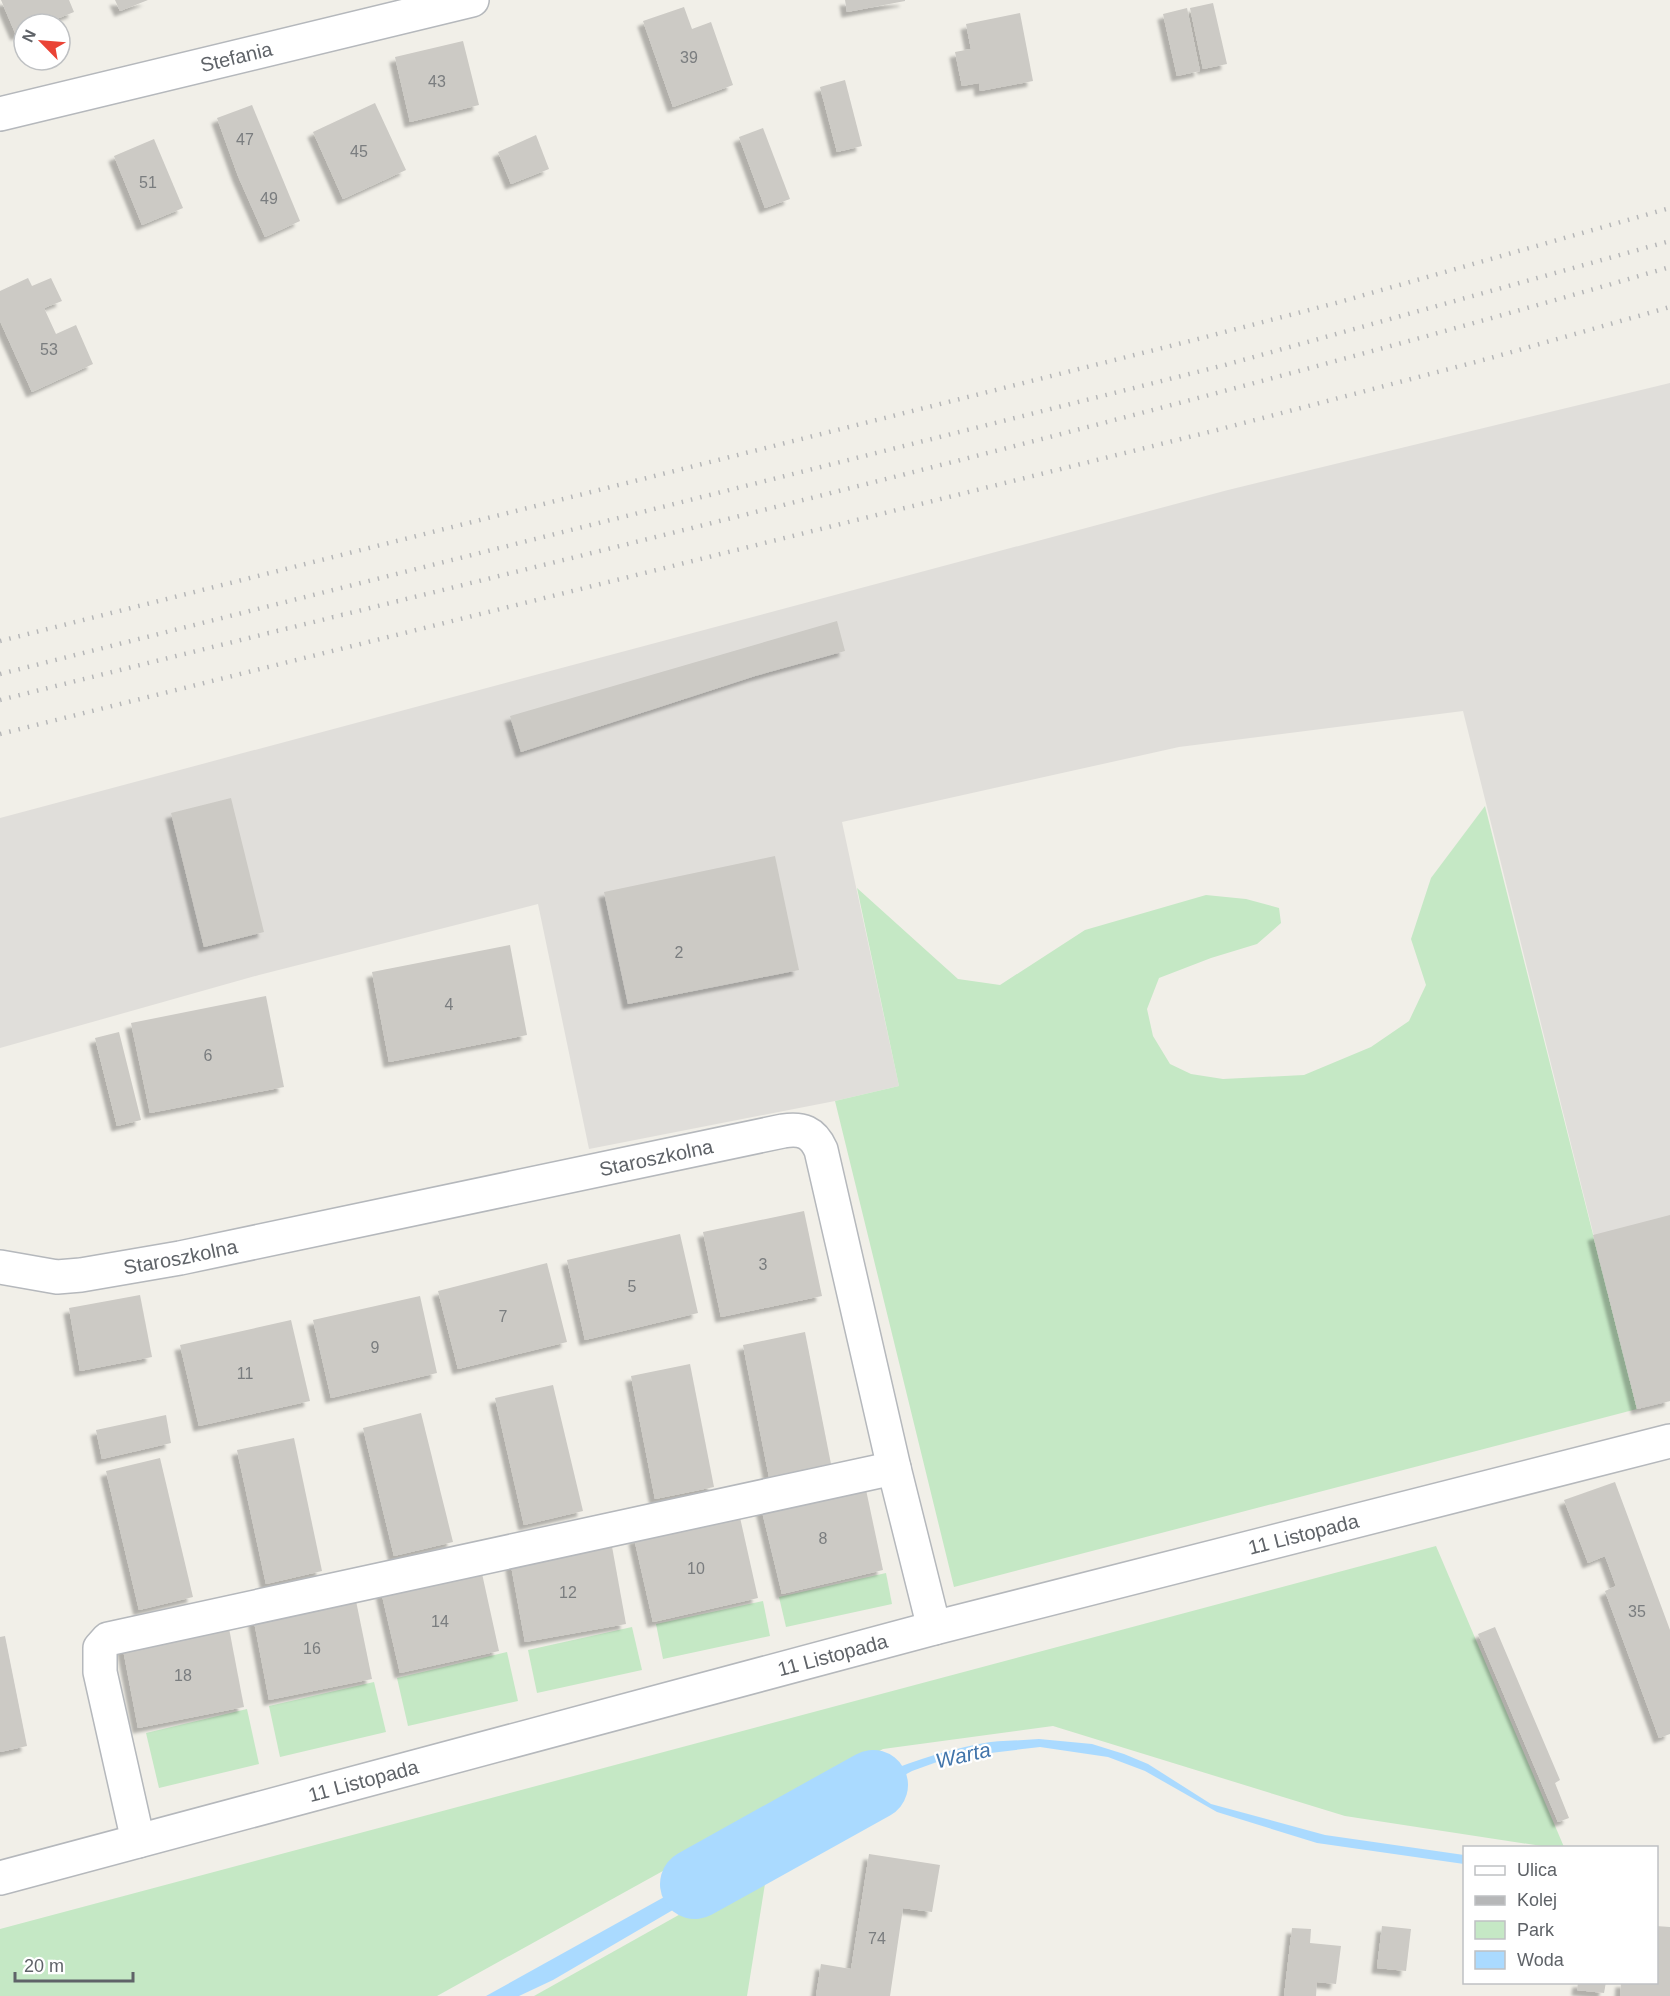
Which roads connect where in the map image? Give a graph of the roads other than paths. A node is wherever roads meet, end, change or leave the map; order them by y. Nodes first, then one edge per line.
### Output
1 (472, 0) edge
2 (0, 114) edge
3 (0, 1268) edge
4 (1670, 1441) edge
5 (894, 1468) junction
6 (934, 1628) junction
7 (138, 1841) junction
8 (0, 1878) edge

1 - 2 street, Stefania
3 - 5 street, Staroszkolna
4 - 6 street, 11 Listopada
5 - 6 street, Staroszkolna
5 - 7 street
6 - 7 street, 11 Listopada
7 - 8 street, 11 Listopada

